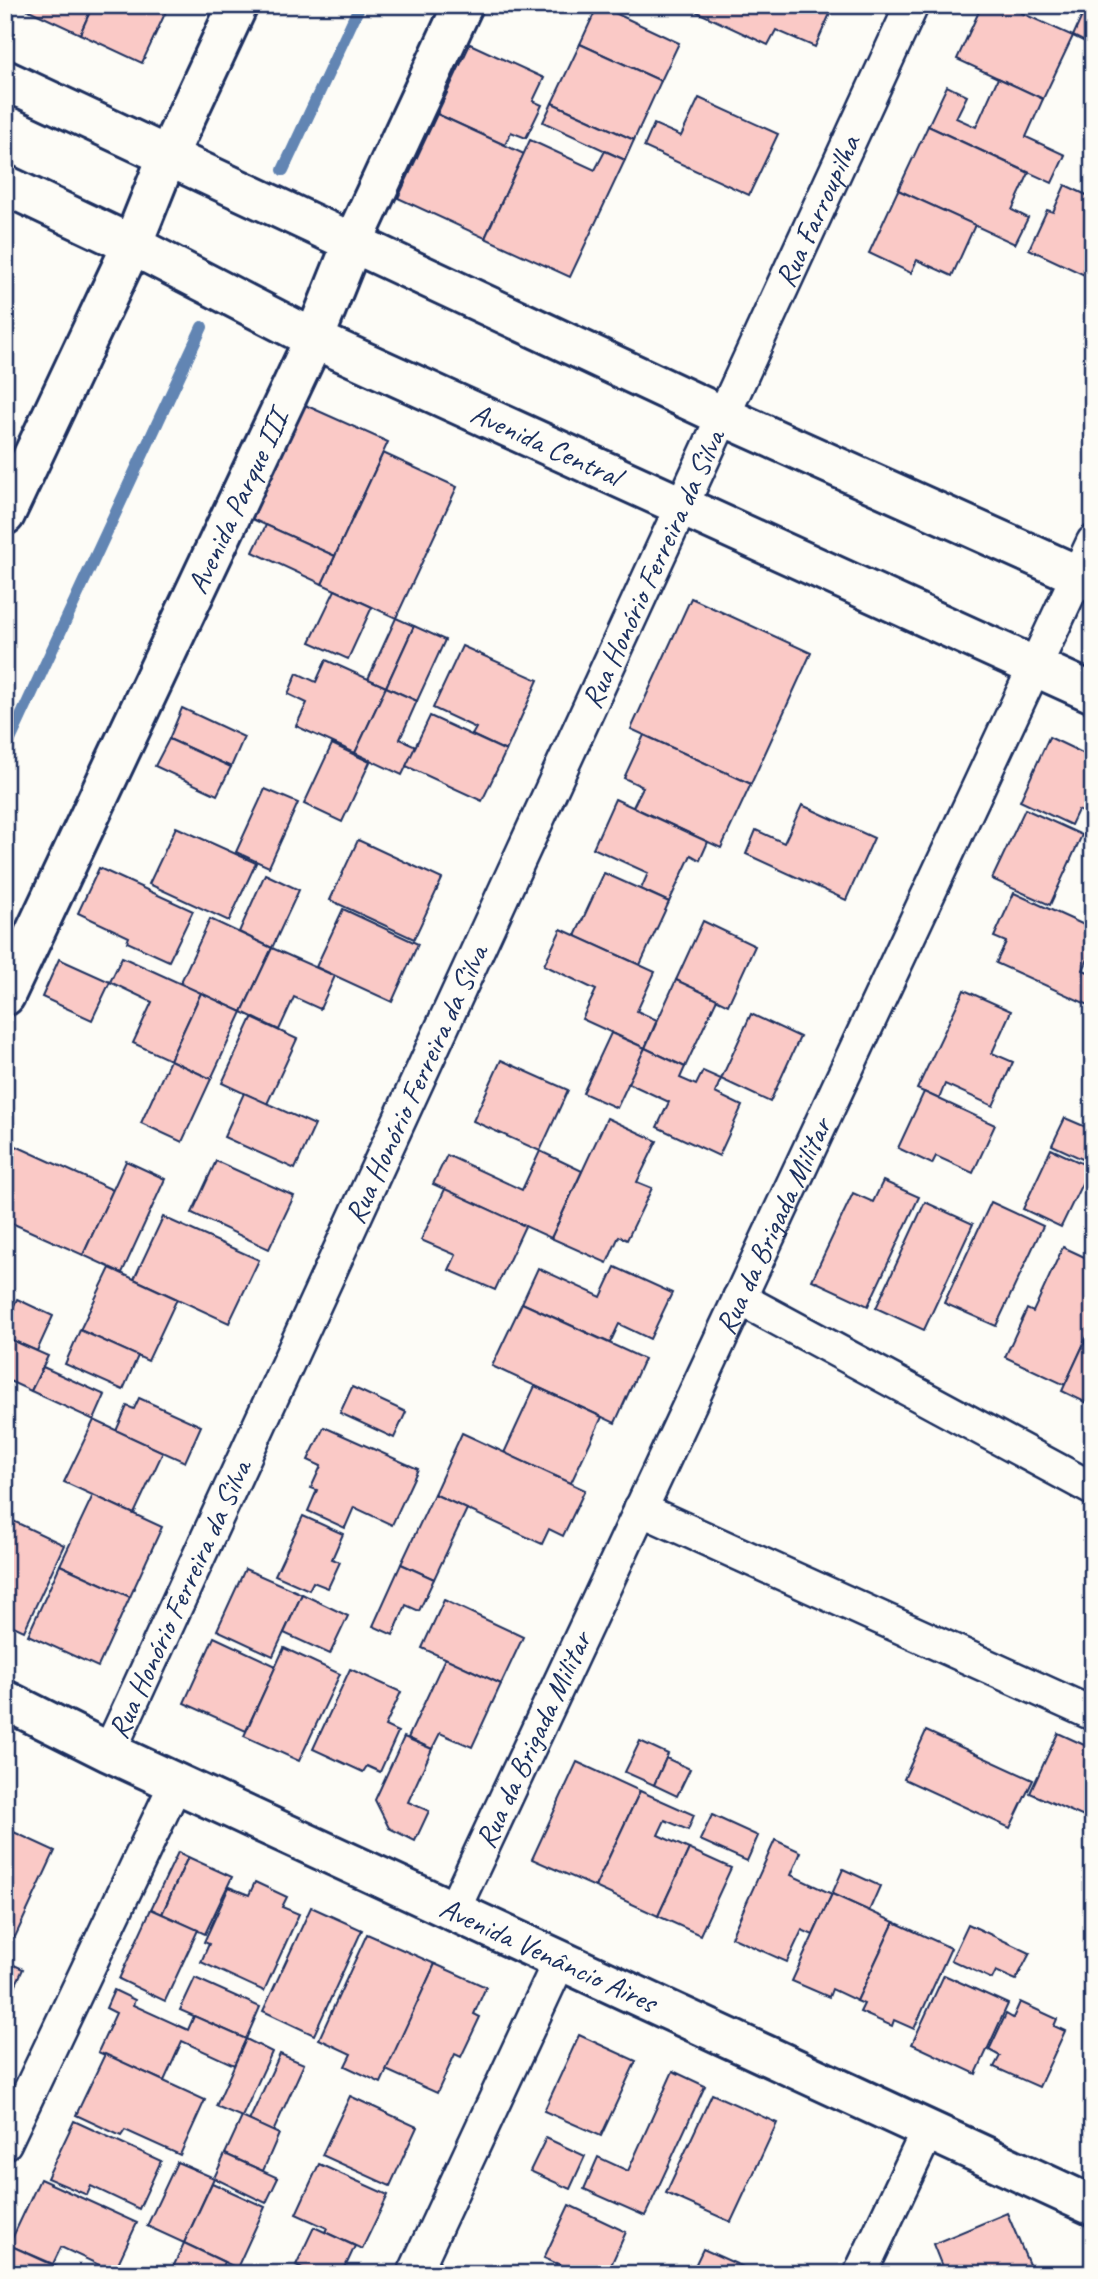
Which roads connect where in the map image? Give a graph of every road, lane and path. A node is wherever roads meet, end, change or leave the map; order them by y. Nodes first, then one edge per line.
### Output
1 (238, 5) edge
2 (463, 5) edge
3 (912, 5) edge
4 (5, 80) edge
5 (168, 155) junction
6 (5, 186) edge
7 (353, 242) junction
8 (132, 245) junction
9 (314, 339) junction
10 (723, 416) junction
11 (682, 506) junction
12 (5, 515) edge
13 (1088, 566) edge
14 (1035, 668) junction
15 (1093, 693) edge
16 (5, 996) edge
17 (739, 1298) junction
18 (1093, 1489) edge
19 (640, 1509) junction
20 (5, 1700) edge
21 (1093, 1714) edge
22 (108, 1752) junction
23 (176, 1783) junction
24 (453, 1911) junction
25 (560, 1961) junction
26 (928, 2130) junction
27 (5, 2143) edge
28 (1093, 2206) edge
29 (414, 2274) edge
30 (860, 2274) edge

1 - 5 street
2 - 7 street, Avenida Parque III
3 - 10 street, Rua Farroupilha
4 - 5 street
5 - 7 street
5 - 8 street
6 - 8 street, Avenida Central
7 - 9 street, Avenida Parque III
7 - 10 street
8 - 9 street, Avenida Central
8 - 12 street
9 - 11 street, Avenida Central
9 - 16 street, Avenida Parque III
10 - 11 street, Rua Honório Ferreira da Silva
10 - 13 street
11 - 14 street, Avenida Central
11 - 22 street, Rua Honório Ferreira da Silva
13 - 14 street, Rua da Brigada Militar
14 - 15 street, Avenida Central
14 - 17 street, Rua da Brigada Militar
17 - 18 street
17 - 19 street, Rua da Brigada Militar
19 - 21 street
19 - 24 street, Rua da Brigada Militar
20 - 22 street, Avenida Venâncio Aires
22 - 23 street, Avenida Venâncio Aires
23 - 24 street, Avenida Venâncio Aires
23 - 27 street
24 - 25 street, Avenida Venâncio Aires
25 - 26 street, Avenida Venâncio Aires
25 - 29 street
26 - 28 street, Avenida Venâncio Aires
26 - 30 street

